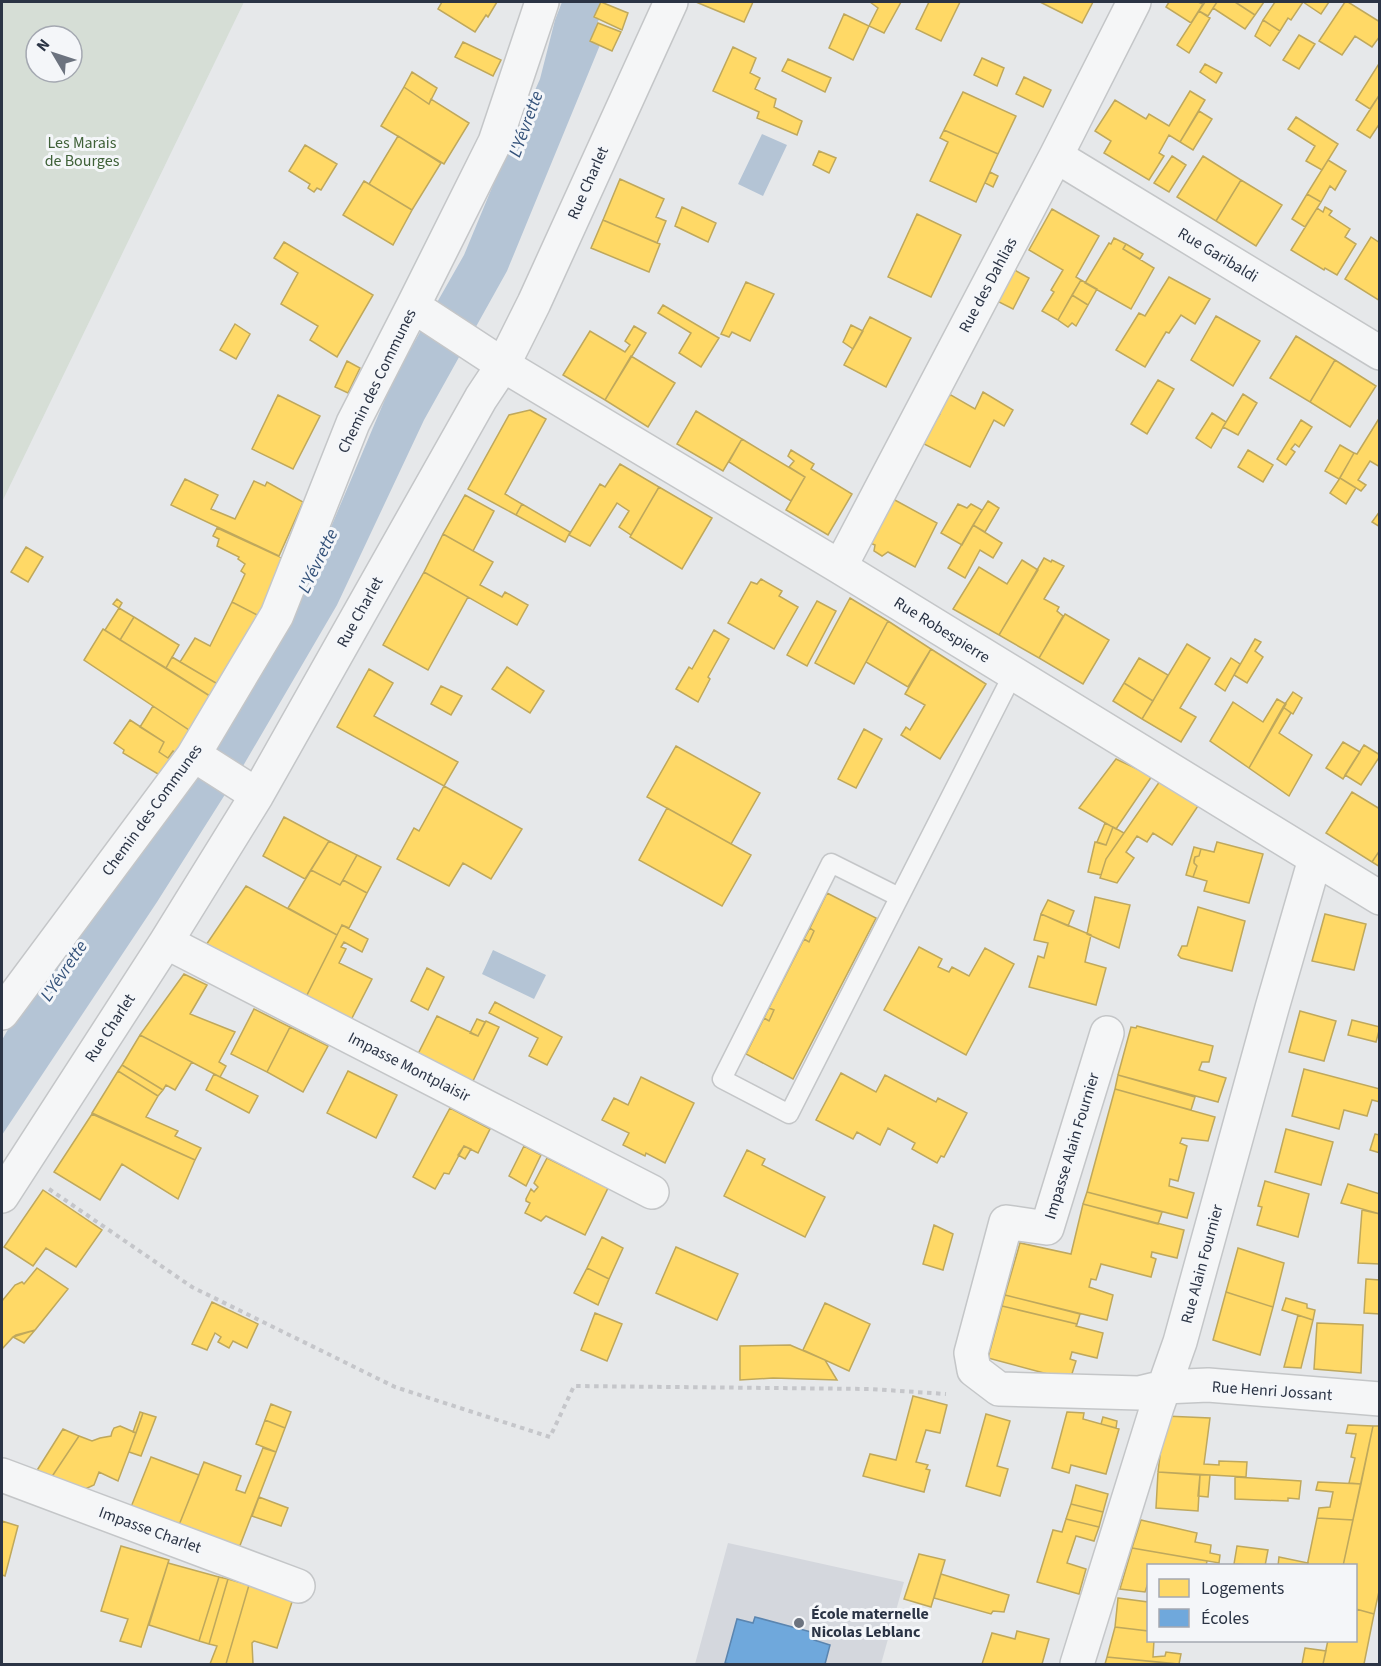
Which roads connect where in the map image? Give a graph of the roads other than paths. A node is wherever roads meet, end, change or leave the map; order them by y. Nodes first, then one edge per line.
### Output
1 (542, 2) edge
2 (671, 2) edge
3 (1134, 2) edge
4 (1056, 156) junction
5 (419, 310) junction
6 (1380, 354) edge
7 (502, 365) junction
8 (840, 567) junction
9 (1013, 674) junction
10 (198, 758) junction
11 (250, 791) junction
12 (1315, 859) junction
13 (899, 897) junction
14 (1380, 898) edge
15 (166, 942) junction
16 (2, 1013) edge
17 (1107, 1033) dead end
18 (652, 1192) dead end
19 (2, 1196) edge
20 (1164, 1387) junction
21 (1380, 1399) edge
22 (2, 1475) edge
23 (298, 1586) dead end
24 (1077, 1665) edge

1 - 5 street, Chemin des Communes
2 - 7 street, Rue Charlet
3 - 4 street, Rue des Dahlias
4 - 6 street, Rue Garibaldi
4 - 8 street, Rue des Dahlias
5 - 7 street, Rue Robespierre
5 - 10 street, Chemin des Communes
7 - 8 street, Rue Robespierre
7 - 11 street, Rue Charlet
8 - 9 street, Rue Robespierre
9 - 12 street, Rue Robespierre
9 - 13 lane
10 - 11 street
10 - 16 street, Chemin des Communes
11 - 15 street, Rue Charlet
12 - 14 street, Rue Robespierre
12 - 20 street, Rue Alain Fournier
13 - 13 lane
15 - 18 street, Impasse Montplaisir
15 - 19 street, Rue Charlet
17 - 20 street, Impasse Alain Fournier
20 - 21 street, Rue Henri Jossant
20 - 24 street, Rue Alain Fournier
22 - 23 street, Impasse Charlet

